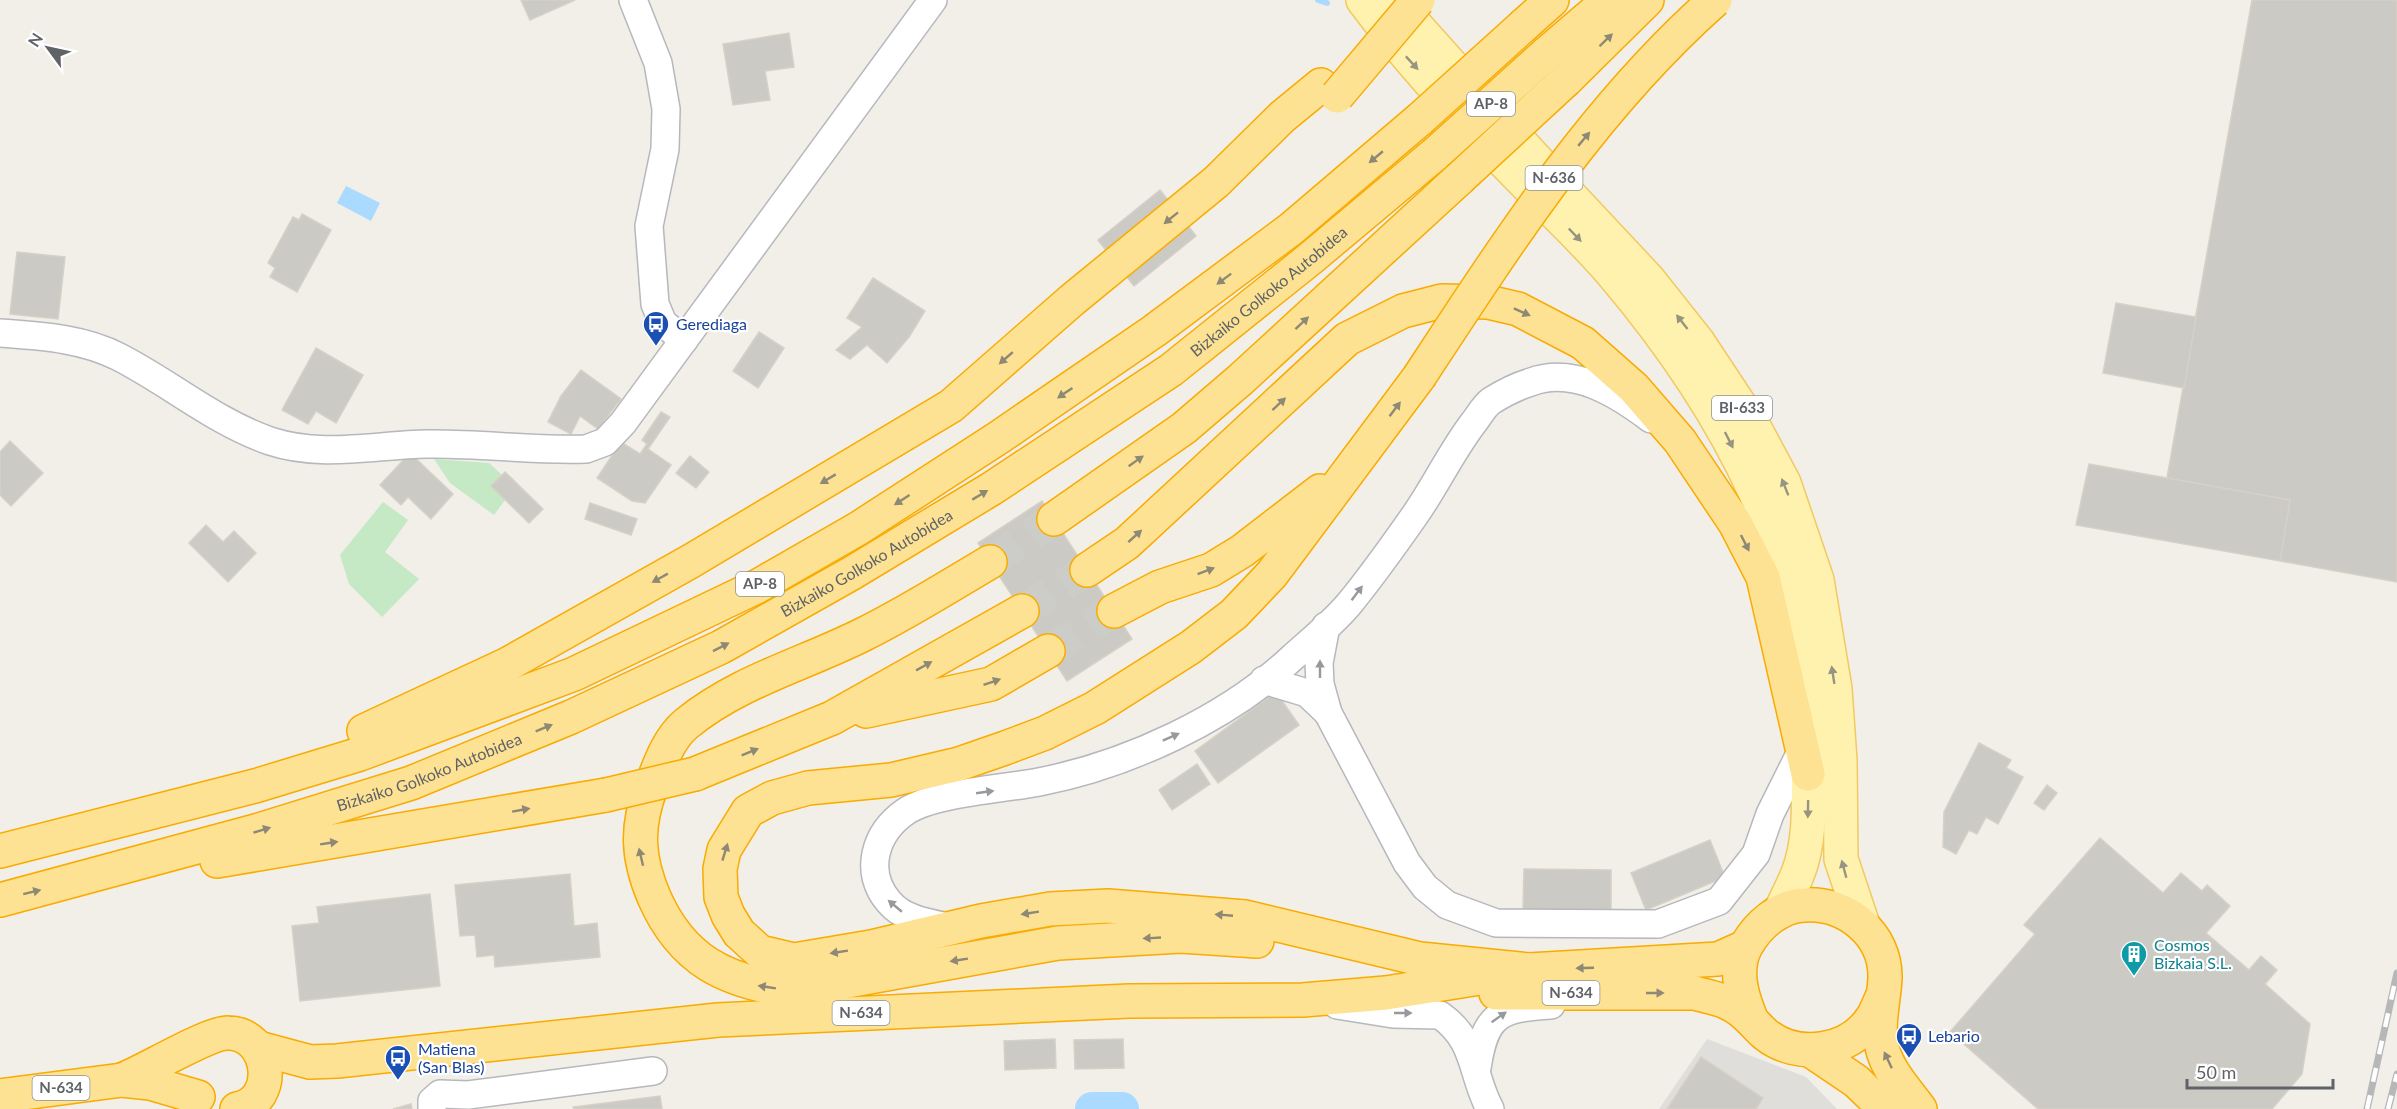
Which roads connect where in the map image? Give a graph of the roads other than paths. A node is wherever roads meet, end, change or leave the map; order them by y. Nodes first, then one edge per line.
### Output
1 (633, 0) edge
2 (933, 0) edge
3 (1363, 0) edge
4 (1393, 0) edge
5 (1398, 0) edge
6 (1418, 0) edge
7 (1552, 0) edge
8 (1609, 0) edge
9 (1647, 0) edge
10 (1715, 0) edge
11 (1329, 91) junction
12 (0, 333) edge
13 (684, 340) junction
14 (1680, 441) junction
15 (1371, 442) junction
16 (1054, 519) tunnel mouth
17 (990, 562) tunnel mouth
18 (1087, 570) tunnel mouth
19 (1022, 611) tunnel mouth
20 (1114, 611) tunnel mouth
21 (1326, 626) junction
22 (1048, 651) tunnel mouth
23 (1264, 680) junction
24 (1328, 713) junction
25 (832, 718) junction
26 (1805, 762) junction
27 (255, 786) junction
28 (0, 851) edge
29 (64, 885) junction
30 (0, 900) edge
31 (1780, 912) junction
32 (1863, 925) junction
33 (948, 927) junction
34 (1745, 947) junction
35 (1420, 959) junction
36 (1529, 970) junction
37 (1386, 993) junction
38 (1613, 993) junction
39 (1882, 998) junction
40 (1304, 1000) junction
41 (1750, 1016) junction
42 (203, 1041) junction
43 (258, 1048) junction
44 (1810, 1050) junction
45 (337, 1061) junction
46 (1477, 1068) junction
47 (653, 1071) dead end
48 (122, 1080) junction
49 (0, 1098) edge
50 (225, 1105) edge
51 (1, 1109) edge
52 (432, 1109) edge
53 (1490, 1109) edge
54 (1885, 1109) edge
55 (1920, 1109) edge

1 - 13 street
2 - 13 street
3 -> 26 main road, BI-633
32 -> 4 main road, BI-633
5 - 11 highway
6 - 11 highway, bridge
7 -> 27 highway, Bizkaiko Golkoko Autobidea / AP-8, bridge
29 -> 8 highway, Bizkaiko Golkoko Autobidea / AP-8, bridge
16 -> 9 highway, bridge
15 -> 10 highway, N-636, bridge
11 -> 27 highway
12 - 13 street
18 -> 14 highway
21 -> 14 street
14 -> 26 highway
20 -> 15 highway
33 -> 15 highway
35 -> 17 highway
25 -> 19 highway
21 - 23 street
24 -> 21 street
25 -> 22 highway
23 - 24 street
33 -> 23 street
24 - 26 street
29 -> 25 highway, bridge
26 -> 31 main road, BI-633
27 - 28 highway, Bizkaiko Golkoko Autobidea / AP-8
30 -> 29 highway, Bizkaiko Golkoko Autobidea / AP-8
31 - 32 highway, N-634
31 - 34 highway, N-634
32 - 39 highway, N-634
35 -> 33 highway
34 -> 36 highway, N-634
34 - 41 highway, N-634
35 - 36 highway
36 - 37 highway, N-634
37 - 38 highway, N-634
37 - 40 highway, N-634
38 -> 41 highway, N-634
46 -> 38 street
39 - 44 highway, N-634
55 -> 39 highway, N-634
40 - 45 highway, N-634
40 -> 46 street
41 - 44 highway, N-634
42 - 43 highway, N-634
42 - 48 highway, N-634
42 - 50 highway
43 - 45 highway, N-634
43 - 50 highway
44 - 54 highway, N-634
45 - 50 highway, N-634
46 - 53 street
47 - 52 street
48 - 49 highway, N-634
48 - 50 highway, N-634
49 - 51 street

